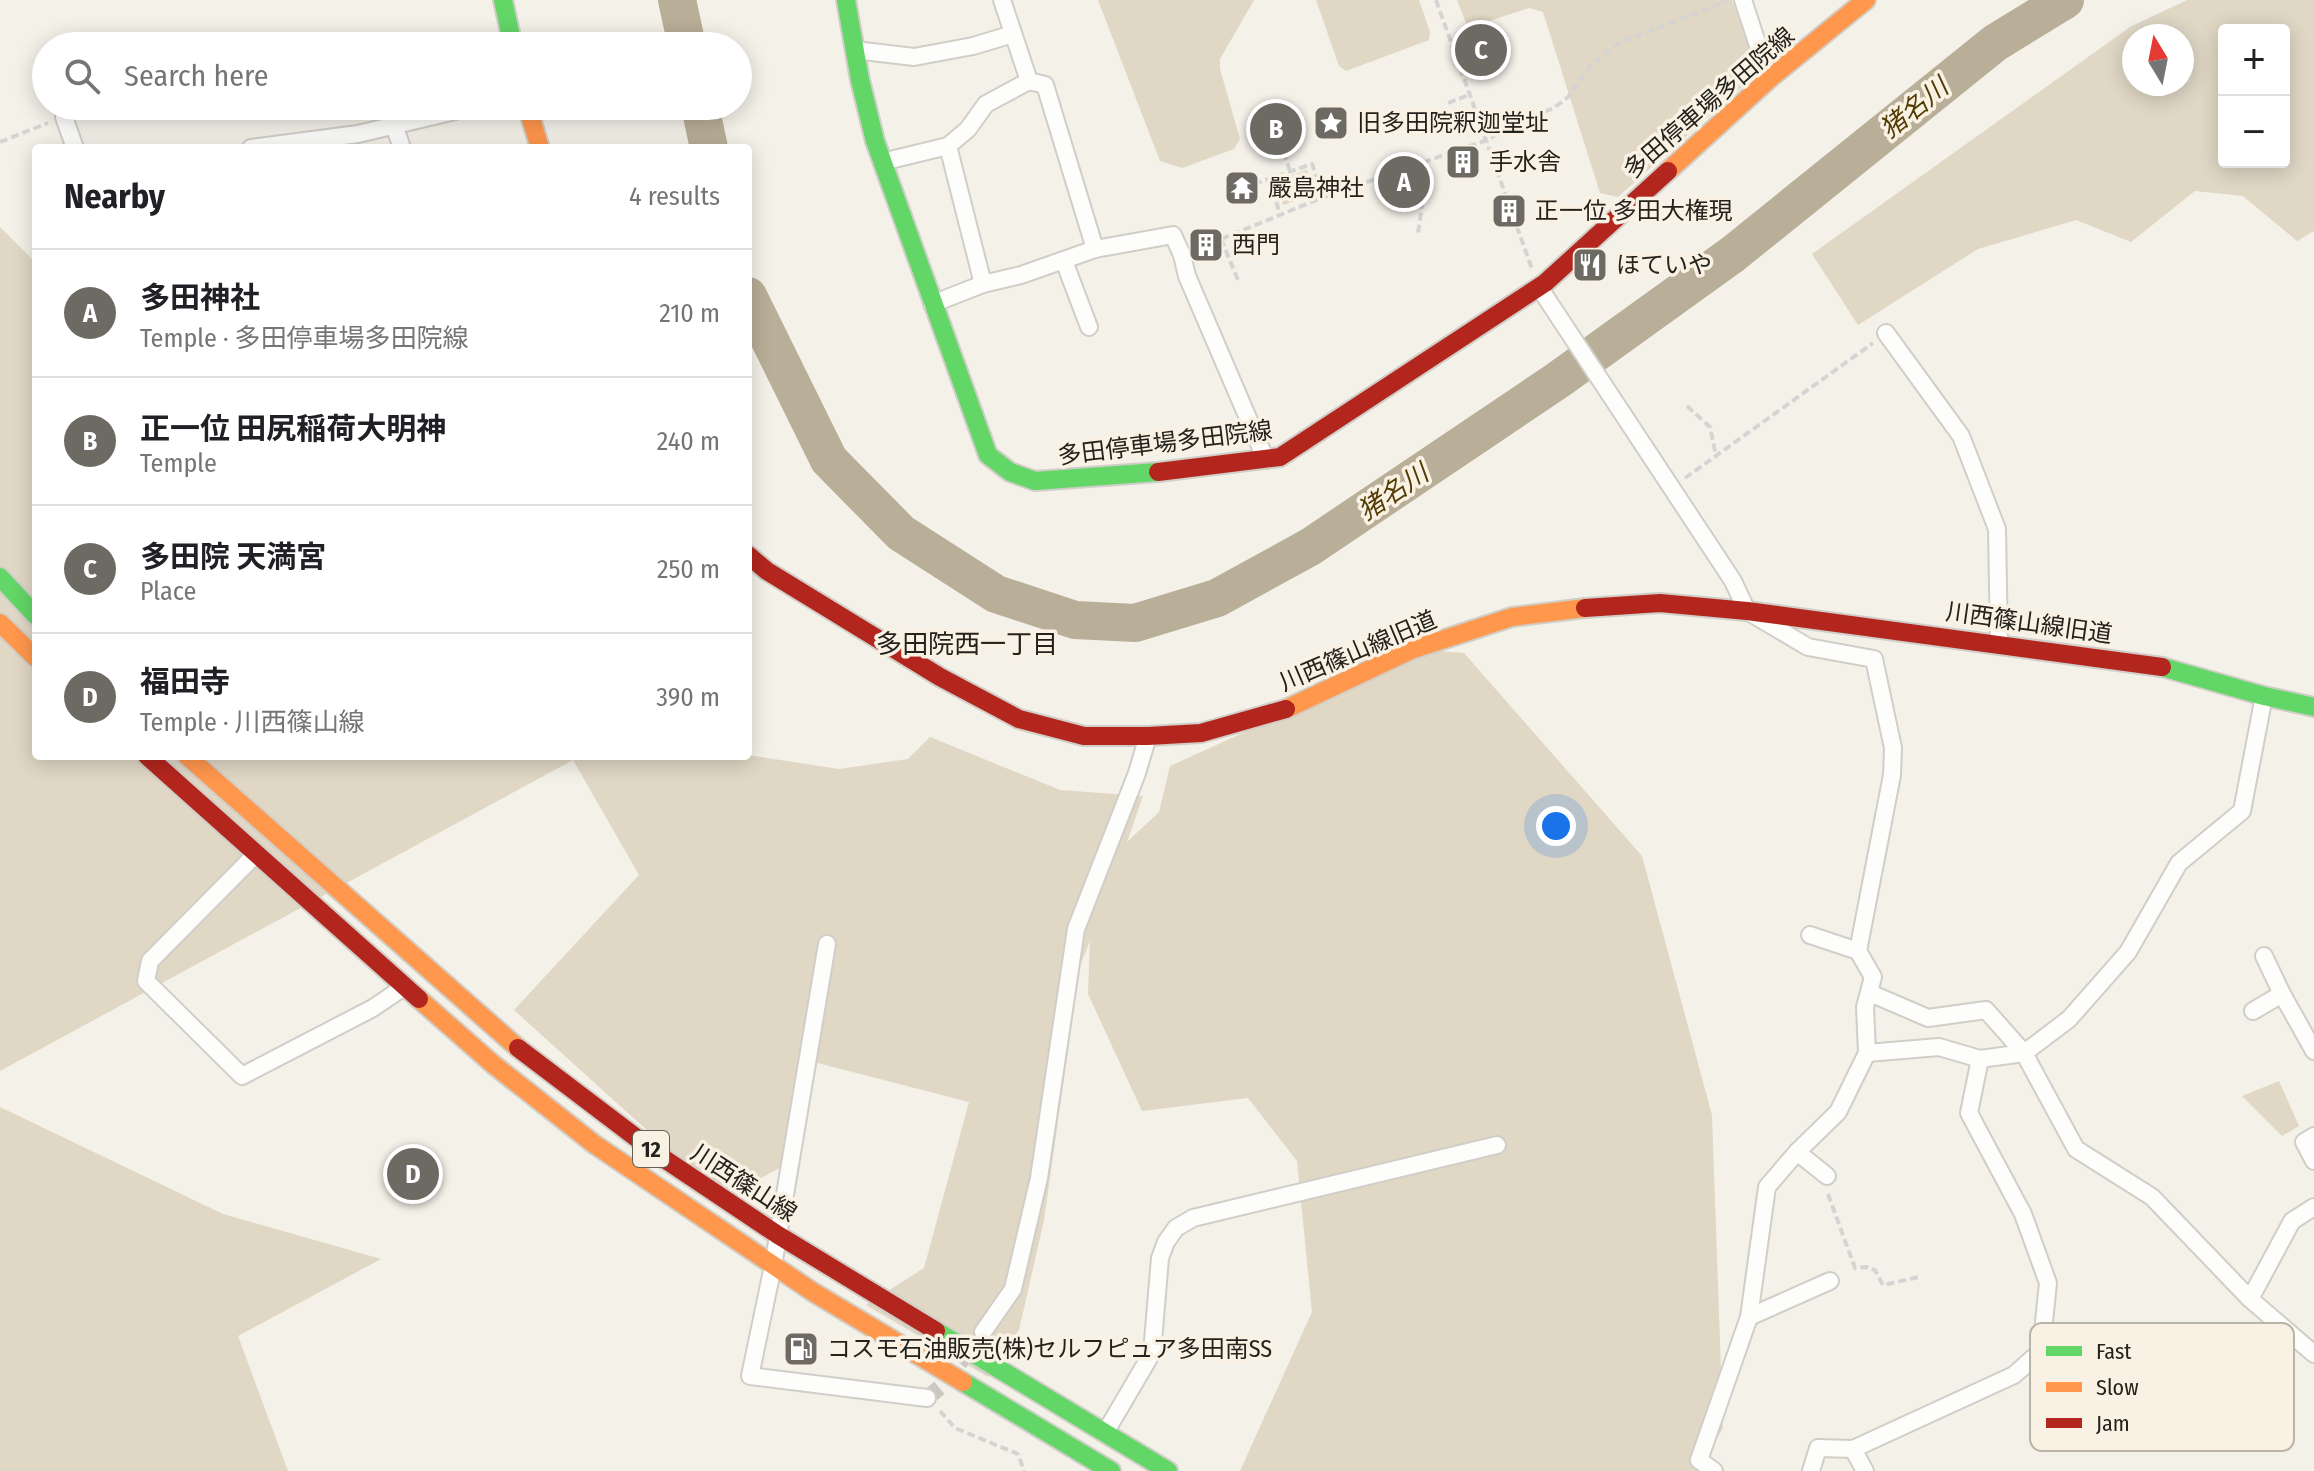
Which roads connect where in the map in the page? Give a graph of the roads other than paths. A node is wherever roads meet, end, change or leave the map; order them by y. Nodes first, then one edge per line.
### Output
1 (503, 0) edge
2 (846, 0) edge
3 (1002, 0) edge
4 (1743, 0) edge
5 (1866, 0) edge
6 (511, 32) edge
7 (1013, 34) junction
8 (855, 50) junction
9 (1769, 79) junction
10 (1029, 81) junction
11 (65, 120) edge
12 (416, 120) edge
13 (531, 120) edge
14 (394, 125) junction
15 (74, 144) edge
16 (297, 144) edge
17 (401, 144) edge
18 (539, 144) edge
19 (948, 146) junction
20 (882, 162) junction
21 (1095, 249) junction
22 (1064, 261) junction
23 (983, 284) junction
24 (1539, 287) junction
25 (932, 304) junction
26 (1089, 327) dead end
27 (1886, 333) road end
28 (1266, 460) junction
29 (752, 558) edge
30 (0, 577) edge
31 (1747, 611) junction
32 (32, 612) edge
33 (0, 623) edge
34 (1999, 643) junction
35 (32, 654) edge
36 (2264, 696) junction
37 (2314, 707) edge
38 (1148, 736) junction
39 (152, 760) edge
40 (192, 760) edge
41 (257, 853) junction
42 (1810, 935) dead end
43 (827, 944) dead end
44 (1858, 951) junction
45 (2264, 956) dead end
46 (404, 987) junction
47 (1870, 993) junction
48 (2282, 994) junction
49 (2253, 1011) dead end
50 (2314, 1051) edge
51 (1867, 1053) junction
52 (2024, 1053) junction
53 (1980, 1059) junction
54 (2314, 1136) edge
55 (1497, 1145) dead end
56 (1797, 1152) junction
57 (2314, 1161) edge
58 (1827, 1176) road end
59 (2314, 1207) edge
60 (778, 1235) junction
61 (773, 1266) junction
62 (1830, 1281) dead end
63 (2250, 1299) junction
64 (1749, 1317) junction
65 (2044, 1323) edge
66 (2278, 1323) edge
67 (983, 1332) tunnel mouth
68 (2294, 1337) edge
69 (2314, 1354) edge
70 (2030, 1361) edge
71 (927, 1398) road end
72 (1105, 1433) junction
73 (1853, 1449) junction
74 (1111, 1471) edge
75 (1168, 1471) edge
76 (1714, 1471) edge
77 (1811, 1471) edge
78 (1865, 1471) edge

1 - 6 main road
2 - 8 main road, 多田停車場多田院線
3 - 7 street
4 - 9 street
5 - 9 main road, 多田停車場多田院線
7 - 8 street
7 - 10 street
8 - 20 main road, 多田停車場多田院線
9 - 24 main road, 多田停車場多田院線
10 - 19 street
10 - 21 street
11 - 15 street
12 - 14 street
13 - 18 main road
14 - 16 street
14 - 17 street
19 - 20 street
19 - 23 street
20 - 25 main road, 多田停車場多田院線
21 - 22 street
21 - 28 street
22 - 23 street
22 - 26 street
23 - 25 street
24 - 28 main road, 多田停車場多田院線
24 - 31 street
25 - 28 main road, 多田停車場多田院線
27 - 34 street
29 - 38 main road, 川西篠山線旧道
30 - 32 main road
31 - 34 main road, 川西篠山線旧道
31 - 38 main road, 川西篠山線旧道
31 - 44 street
33 - 35 main road
34 - 36 main road, 川西篠山線旧道
36 - 37 main road, 川西篠山線旧道
36 - 52 street
38 - 67 street
39 - 41 main road, 12
40 - 60 main road, 川西篠山線 / 12
41 - 46 main road, 12
41 - 46 street
42 - 44 street
43 - 60 street
44 - 47 street
45 - 48 street
46 - 61 main road, 12
47 - 51 street
47 - 52 street
48 - 49 street
48 - 50 street
51 - 53 street
51 - 56 street
52 - 53 street
52 - 63 street
53 - 65 street
54 - 57 street
55 - 72 street
56 - 58 street
56 - 64 street
59 - 63 street
60 - 61 street
60 - 72 main road, 川西篠山線 / 12
61 - 71 street
61 - 74 main road, 12
62 - 64 street
63 - 66 street
64 - 76 street
68 - 69 street
70 - 73 street
72 - 75 main road, 川西篠山線 / 12
73 - 77 street
73 - 78 street

